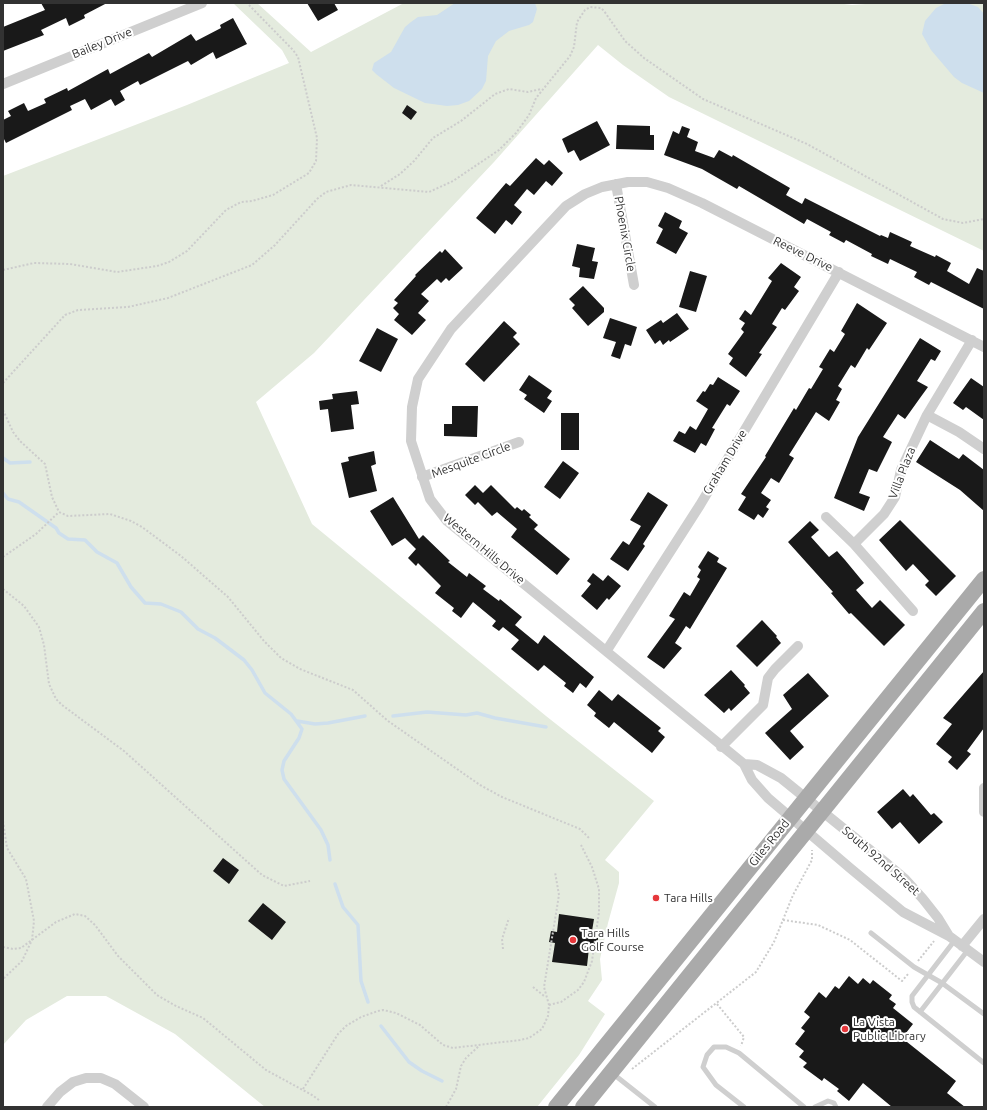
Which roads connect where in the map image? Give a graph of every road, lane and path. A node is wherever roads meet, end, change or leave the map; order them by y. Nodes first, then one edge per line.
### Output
1 (202, 3) edge
2 (247, 3) edge
3 (3, 84) edge
4 (543, 89) junction
5 (616, 184) junction
6 (380, 187) junction
7 (984, 219) edge
8 (3, 270) edge
9 (839, 272) junction
10 (634, 285) dead end
11 (972, 340) junction
12 (984, 347) edge
13 (3, 383) edge
14 (3, 410) edge
15 (927, 415) junction
16 (519, 442) dead end
17 (984, 449) edge
18 (422, 477) junction
19 (59, 512) junction
20 (826, 517) dead end
21 (854, 544) junction
22 (3, 557) edge
23 (984, 579) edge
24 (3, 589) edge
25 (913, 611) dead end
26 (984, 611) edge
27 (798, 646) dead end
28 (607, 650) junction
29 (722, 747) junction
30 (744, 764) junction
31 (984, 788) edge
32 (805, 798) junction
33 (821, 811) junction
34 (984, 812) edge
35 (789, 818) junction
36 (3, 821) edge
37 (806, 830) junction
38 (589, 838) dead end
39 (581, 845) dead end
40 (812, 850) dead end
41 (555, 872) dead end
42 (310, 881) dead end
43 (509, 918) dead end
44 (984, 919) edge
45 (783, 920) junction
46 (871, 933) dead end
47 (32, 940) junction
48 (934, 941) dead end
49 (958, 943) junction
50 (3, 947) edge
51 (503, 949) dead end
52 (917, 962) dead end
53 (984, 962) edge
54 (910, 972) dead end
55 (927, 976) junction
56 (3, 979) edge
57 (942, 983) junction
58 (533, 987) dead end
59 (545, 997) junction
60 (717, 1004) junction
61 (549, 1006) junction
62 (920, 1012) junction
63 (984, 1014) edge
64 (481, 1045) junction
65 (739, 1053) junction
66 (984, 1063) edge
67 (616, 1075) junction
68 (303, 1089) junction
69 (319, 1100) dead end
70 (47, 1107) edge
71 (144, 1107) edge
72 (446, 1107) edge
73 (556, 1107) edge
74 (583, 1107) edge
75 (655, 1107) edge
76 (744, 1107) edge
77 (804, 1107) edge
78 (815, 1107) edge
79 (836, 1107) edge

1 - 3 street, Bailey Drive
2 - 8 path
4 - 6 path
4 - 6 path
4 - 7 path
5 - 9 street, Reeve Drive
5 - 10 street, Phoenix Circle
5 - 18 street, Western Hills Drive
6 - 13 path
9 - 11 street, Reeve Drive
9 - 28 street, Graham Drive
11 - 12 street, Reeve Drive
11 - 15 street, Villa Plaza
14 - 19 path
15 - 17 street
15 - 21 street, Villa Plaza
16 - 18 street, Mesquite Circle
18 - 28 street, Western Hills Drive
19 - 22 path
19 - 38 path
20 - 21 street
21 - 25 street
23 - 32 main road, Giles Road
24 - 42 path
26 - 33 main road, Giles Road
27 - 29 street
28 - 29 street, Western Hills Drive
29 - 30 street, Western Hills Drive
30 - 32 street, Western Hills Drive
30 - 35 street, Western Hills Drive
31 - 34 street
32 - 33 street, Western Hills Drive
32 - 35 main road, Giles Road
33 - 37 main road, Giles Road
33 - 49 street, South 92nd Street
35 - 37 street, Western Hills Drive
35 - 73 main road, Giles Road
36 - 47 path
37 - 49 street, South 92nd Street
37 - 67 main road, Giles Road
39 - 61 path
40 - 45 path
41 - 59 path
43 - 51 path
44 - 49 street
45 - 54 path
45 - 60 path
46 - 55 lane
47 - 50 path
47 - 56 path
47 - 68 path
48 - 52 path
49 - 53 street, South 92nd Street
49 - 55 lane
49 - 57 lane
55 - 57 lane
55 - 62 lane
57 - 62 lane
57 - 63 lane
58 - 59 path
59 - 61 path
60 - 65 path
60 - 67 path
61 - 64 path
62 - 66 lane
64 - 68 path
64 - 72 path
65 - 76 lane
65 - 77 lane
67 - 74 main road, Giles Road
67 - 75 lane
68 - 69 path
70 - 71 street
78 - 79 lane

